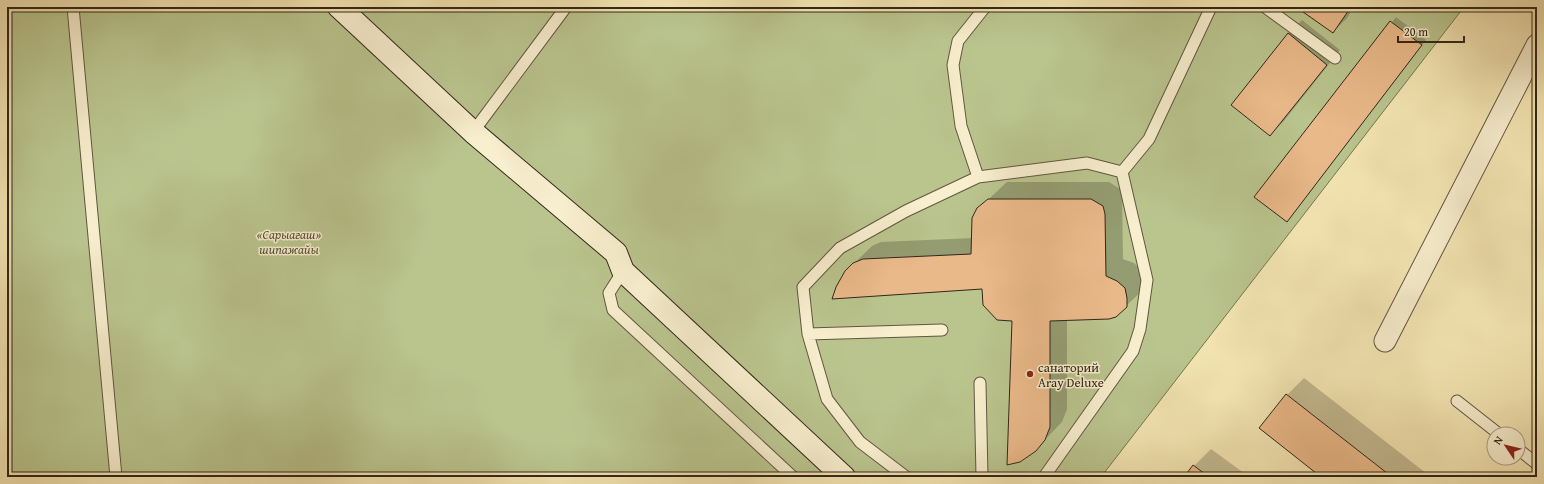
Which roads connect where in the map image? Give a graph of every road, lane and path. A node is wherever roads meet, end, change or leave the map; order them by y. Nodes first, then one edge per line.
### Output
1 (73, 7) edge
2 (339, 7) edge
3 (566, 7) edge
4 (985, 7) edge
5 (1211, 7) edge
6 (1265, 7) edge
7 (1537, 45) edge
8 (1335, 58) dead end
9 (474, 132) junction
10 (1122, 172) junction
11 (978, 177) junction
12 (623, 271) junction
13 (942, 330) dead end
14 (808, 334) junction
15 (1385, 341) dead end
16 (980, 383) dead end
17 (1457, 401) dead end
18 (1489, 426) edge
19 (1526, 455) edge
20 (1537, 464) edge
21 (116, 477) edge
22 (793, 477) edge
23 (844, 477) edge
24 (906, 477) edge
25 (982, 477) edge
26 (1044, 477) edge

1 - 21 lane
2 - 9 main road
3 - 9 lane
4 - 11 lane
5 - 10 lane
6 - 8 lane
7 - 15 street
9 - 12 main road
10 - 11 lane
10 - 26 lane
11 - 14 lane
12 - 22 lane
12 - 23 main road
13 - 14 lane
14 - 24 lane
16 - 25 lane
17 - 18 lane
19 - 20 lane

